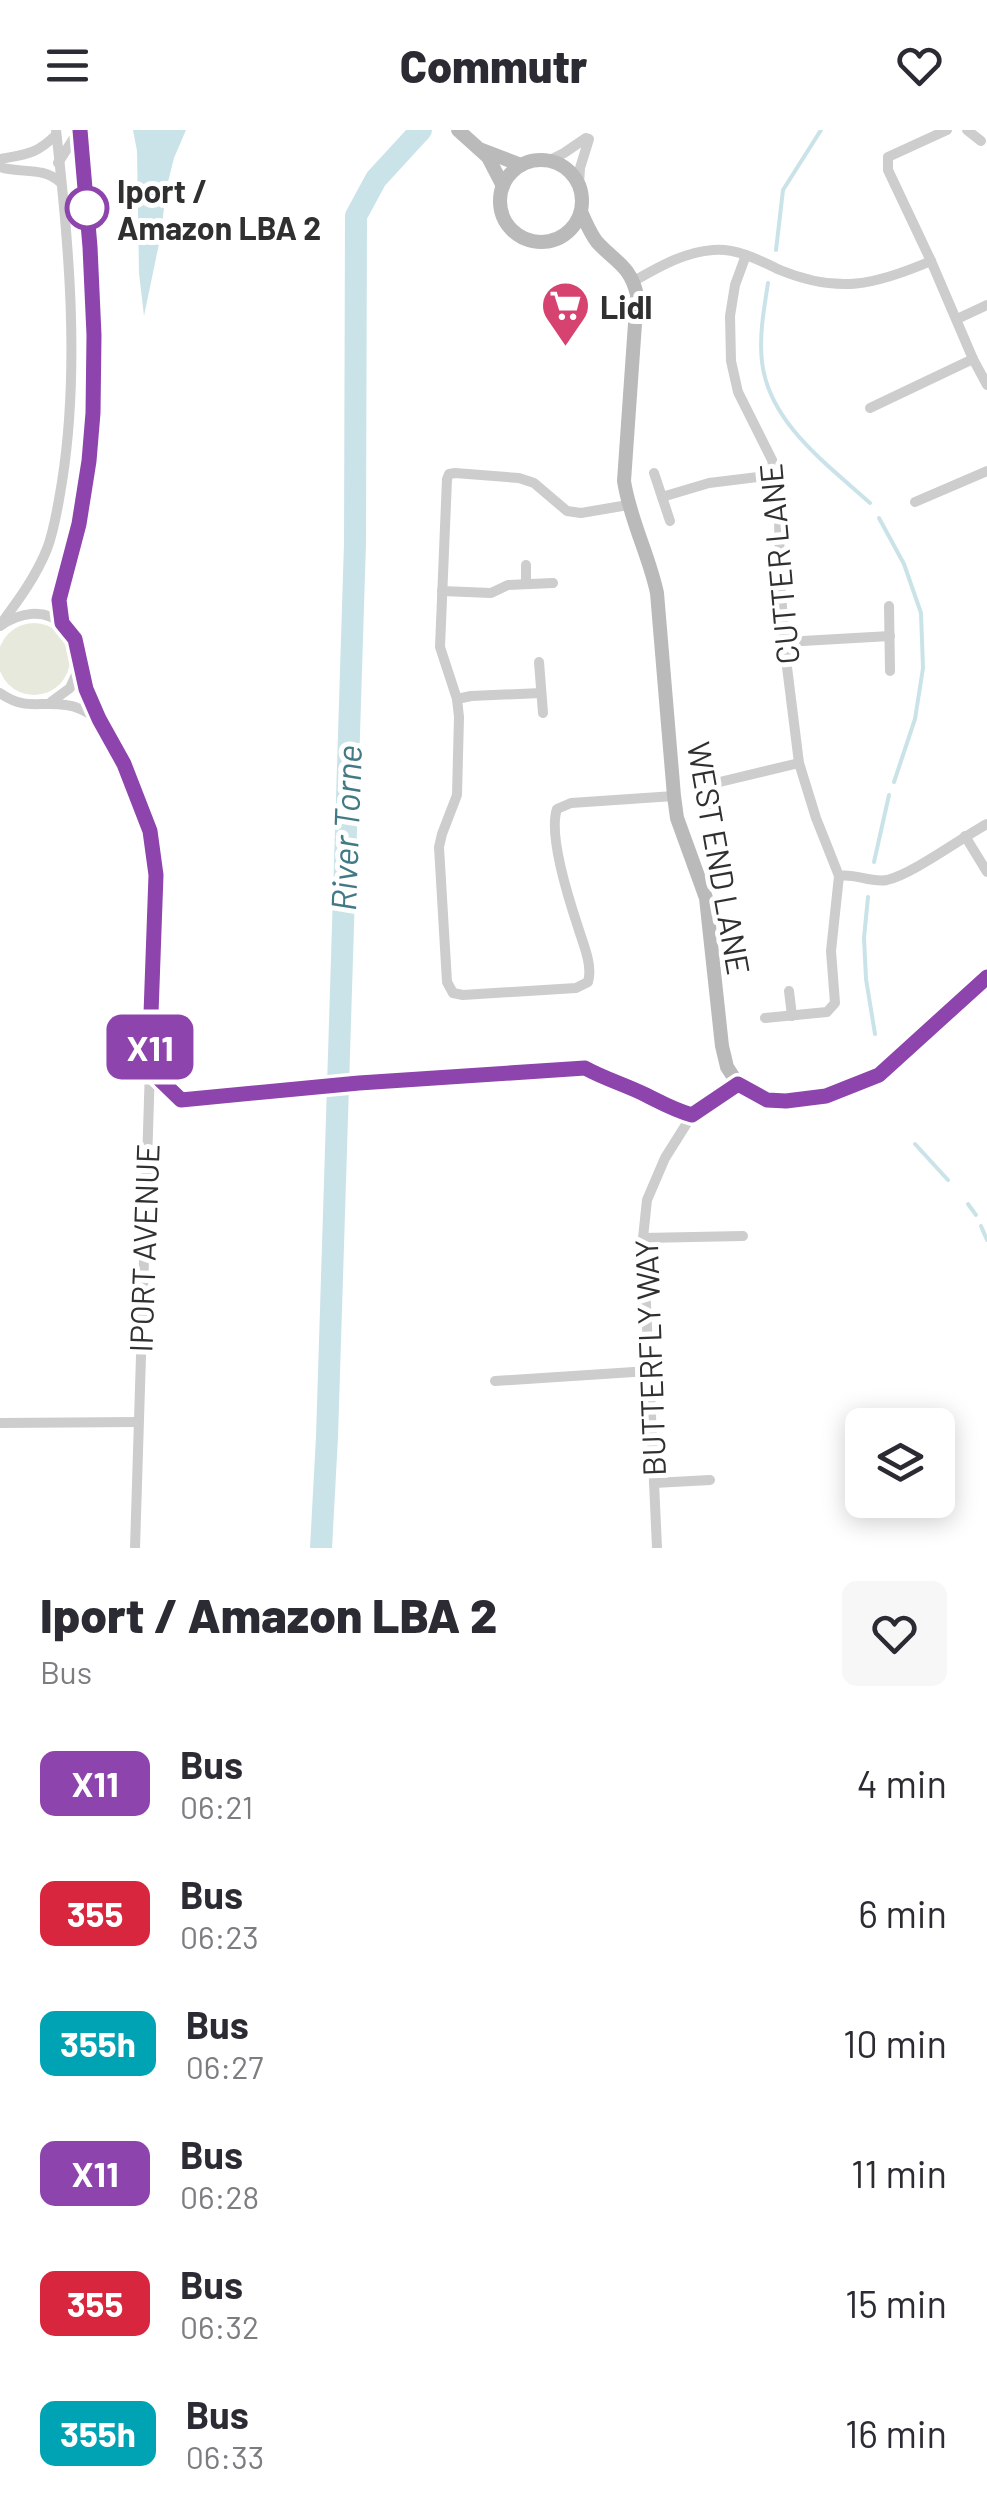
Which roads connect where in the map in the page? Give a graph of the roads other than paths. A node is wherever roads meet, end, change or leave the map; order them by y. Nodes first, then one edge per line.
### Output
1 (79, 130) edge
2 (947, 130) edge
3 (967, 130) edge
4 (56, 132) edge
5 (461, 133) edge
6 (980, 141) dead end
7 (481, 150) junction
8 (548, 160) junction
9 (59, 162) junction
10 (0, 163) edge
11 (521, 165) junction
12 (47, 173) junction
13 (61, 182) junction
14 (579, 185) junction
15 (503, 186) junction
16 (581, 212) junction
17 (563, 236) junction
18 (598, 243) junction
19 (746, 255) junction
20 (931, 260) junction
21 (634, 281) junction
22 (987, 305) edge
23 (958, 319) junction
24 (974, 360) junction
25 (987, 385) edge
26 (870, 408) dead end
27 (987, 471) edge
28 (654, 473) dead end
29 (775, 474) junction
30 (662, 497) junction
31 (914, 502) dead end
32 (628, 505) junction
33 (670, 521) dead end
34 (526, 565) dead end
35 (554, 583) dead end
36 (526, 584) junction
37 (442, 590) junction
38 (889, 606) dead end
39 (62, 623) junction
40 (0, 626) edge
41 (890, 636) junction
42 (785, 642) junction
43 (539, 662) dead end
44 (81, 666) junction
45 (890, 671) dead end
46 (0, 693) edge
47 (541, 693) junction
48 (456, 699) junction
49 (48, 704) junction
50 (543, 713) dead end
51 (99, 719) junction
52 (694, 752) dead end
53 (798, 763) junction
54 (703, 786) junction
55 (674, 796) junction
56 (709, 811) dead end
57 (987, 824) edge
58 (965, 836) junction
59 (987, 872) edge
60 (839, 876) junction
61 (987, 977) edge
62 (790, 990) dead end
63 (792, 1016) junction
64 (765, 1018) dead end
65 (738, 1084) junction
66 (743, 1236) dead end
67 (643, 1238) junction
68 (649, 1372) junction
69 (495, 1381) dead end
70 (138, 1422) junction
71 (0, 1423) edge
72 (710, 1480) dead end
73 (654, 1483) junction
74 (135, 1548) edge
75 (657, 1548) edge

1 - 9 street
1 - 39 street, IPORT AVENUE
2 - 20 street
3 - 6 street
4 - 9 street
4 - 10 street
5 - 7 street
7 - 11 street
7 - 15 street
8 - 11 street
8 - 14 street
8 - 14 street
9 - 12 street
9 - 13 street
10 - 12 street
11 - 15 street
12 - 13 street
13 - 40 street
14 - 16 street
15 - 17 street
16 - 17 street
16 - 18 street
17 - 18 street
18 - 21 street
19 - 20 street
19 - 21 street
19 - 29 street, CUTTER LANE
20 - 23 street
21 - 32 street, WEST END LANE
22 - 23 street
23 - 24 street
24 - 25 street
24 - 26 street
27 - 31 street
28 - 30 street
29 - 30 street
29 - 42 street, CUTTER LANE
30 - 33 street
32 - 37 street
32 - 55 street, WEST END LANE
34 - 36 street
35 - 36 street
36 - 37 street
37 - 48 street
38 - 41 street
39 - 40 street
39 - 44 street, IPORT AVENUE
41 - 42 street
41 - 45 street
42 - 53 street, CUTTER LANE
43 - 47 street
44 - 49 street
44 - 51 street, IPORT AVENUE
46 - 49 street
47 - 48 street
47 - 50 street
48 - 55 street
49 - 51 street
51 - 70 street, IPORT AVENUE
52 - 54 street
53 - 54 street
53 - 60 street, CUTTER LANE
54 - 56 street
55 - 65 street, WEST END LANE
57 - 58 street
58 - 59 street
58 - 60 street
60 - 63 street
61 - 65 street
62 - 63 street
63 - 64 street
65 - 67 street, BUTTERFLY WAY
66 - 67 street
67 - 68 street, BUTTERFLY WAY
68 - 69 street
68 - 73 street, BUTTERFLY WAY
70 - 71 street
70 - 74 street, IPORT AVENUE
72 - 73 street
73 - 75 street, BUTTERFLY WAY

